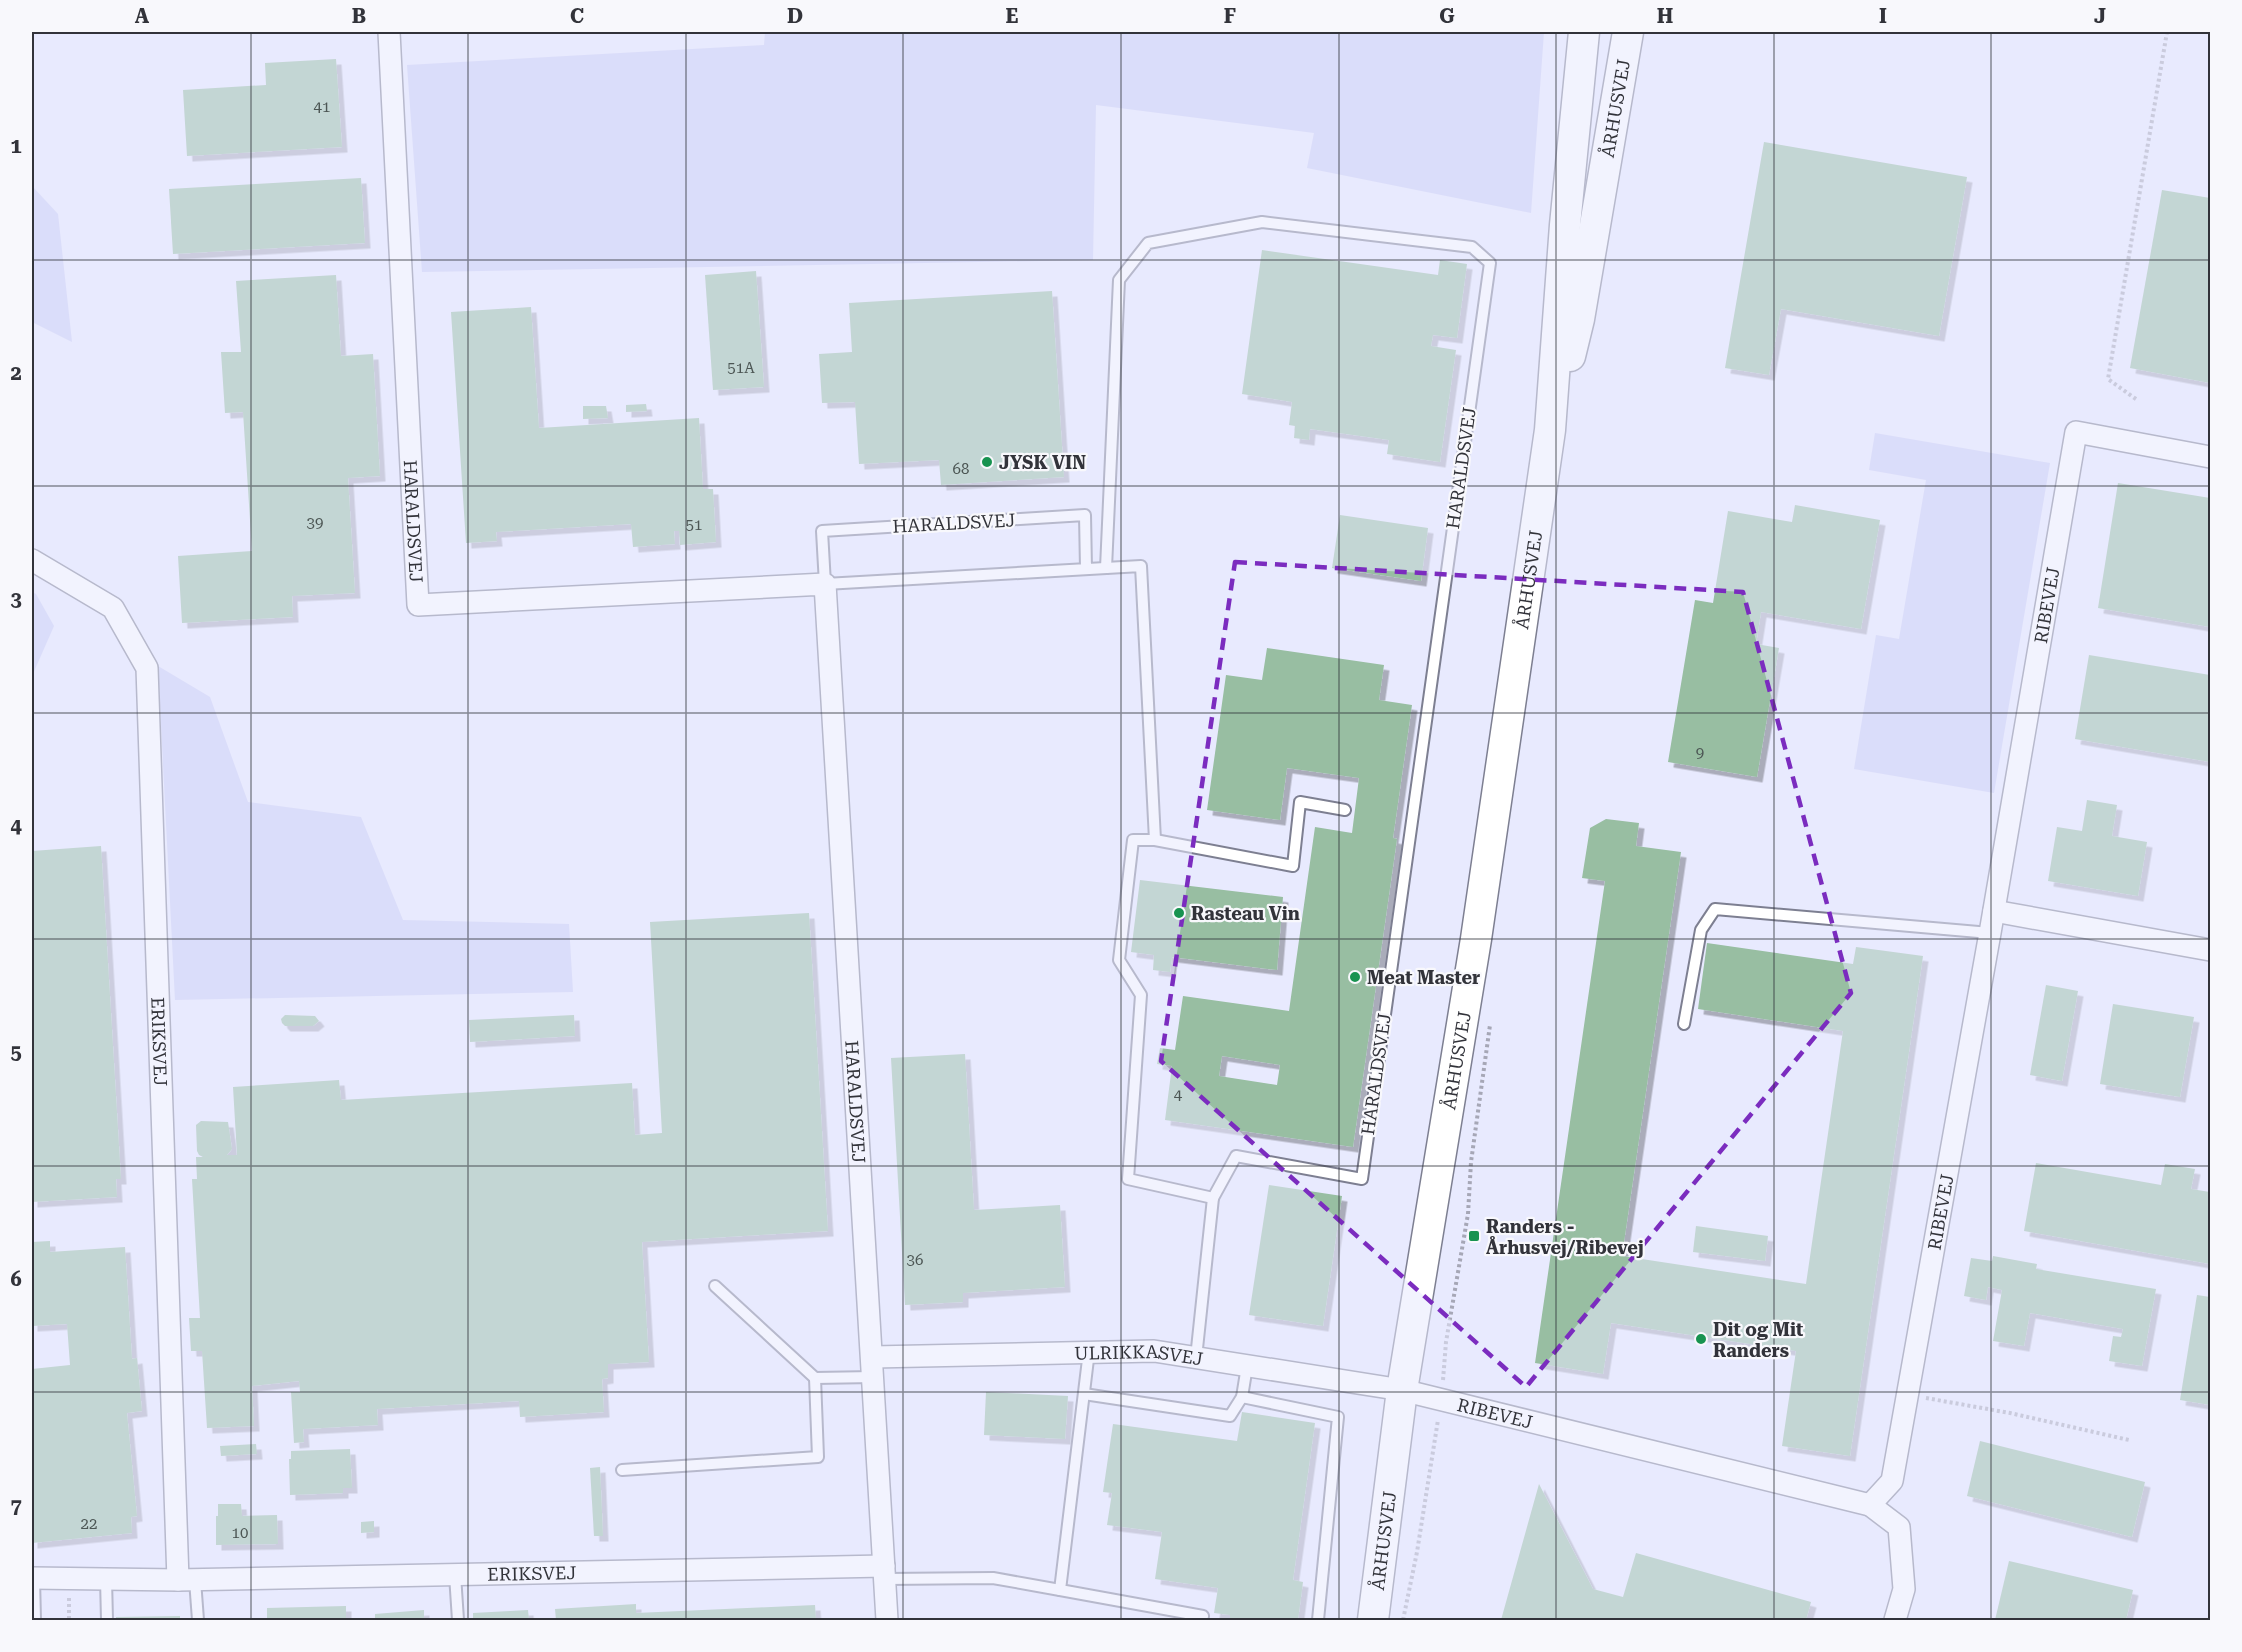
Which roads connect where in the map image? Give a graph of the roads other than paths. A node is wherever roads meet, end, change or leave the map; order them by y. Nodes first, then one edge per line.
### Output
1 (389, 32) edge
2 (1584, 32) edge
3 (1609, 32) edge
4 (1628, 32) edge
5 (1599, 205) junction
6 (1550, 430) junction
7 (2211, 457) edge
8 (32, 560) edge
9 (1106, 568) junction
10 (1086, 569) junction
11 (825, 584) junction
12 (1345, 810) dead end
13 (1155, 840) junction
14 (1994, 911) junction
15 (1990, 933) junction
16 (2211, 950) edge
17 (1684, 1024) dead end
18 (1213, 1198) junction
19 (716, 1286) dead end
20 (1089, 1351) junction
21 (1196, 1358) junction
22 (1247, 1366) junction
23 (874, 1367) junction
24 (815, 1378) junction
25 (1402, 1390) junction
26 (1084, 1394) junction
27 (1242, 1396) junction
28 (622, 1470) dead end
29 (1870, 1505) junction
30 (884, 1572) junction
31 (455, 1575) junction
32 (33, 1578) edge
33 (106, 1579) junction
34 (187, 1580) junction
35 (1060, 1590) junction
36 (35, 1620) edge
37 (107, 1620) edge
38 (198, 1620) edge
39 (458, 1620) edge
40 (887, 1620) edge
41 (1202, 1620) edge
42 (1318, 1620) edge
43 (1373, 1620) edge
44 (1896, 1620) edge

1 - 11 street, HARALDSVEJ
2 - 6 main road, ÅRHUSVEJ
3 - 5 main road
4 - 5 main road, ÅRHUSVEJ
5 - 6 main road, ÅRHUSVEJ
6 - 25 main road, ÅRHUSVEJ
7 - 14 street, RIBEVEJ
8 - 34 street, ERIKSVEJ
9 - 10 lane, HARALDSVEJ
9 - 13 lane, HARALDSVEJ
9 - 18 lane, HARALDSVEJ
10 - 11 lane, HARALDSVEJ
10 - 11 lane, HARALDSVEJ
11 - 23 street, HARALDSVEJ
12 - 13 lane
13 - 18 lane
14 - 15 street, RIBEVEJ
14 - 16 street
15 - 17 lane
15 - 29 street, RIBEVEJ
18 - 21 lane, HARALDSVEJ
19 - 24 lane
20 - 21 street, ULRIKKASVEJ
20 - 23 street, ULRIKKASVEJ
20 - 26 lane
21 - 22 street, ULRIKKASVEJ
22 - 25 street, ULRIKKASVEJ
22 - 27 lane
23 - 24 lane
23 - 30 street, HARALDSVEJ
24 - 28 lane
25 - 29 street, RIBEVEJ
25 - 43 main road, ÅRHUSVEJ
26 - 27 lane
26 - 35 lane
27 - 42 lane
29 - 44 street, RIBEVEJ
30 - 31 street, ERIKSVEJ
30 - 35 lane
30 - 40 street, HARALDSVEJ
31 - 34 street, ERIKSVEJ
31 - 39 lane
32 - 33 street, ERIKSVEJ
32 - 36 lane
33 - 34 street, ERIKSVEJ
33 - 37 lane
34 - 38 lane
35 - 41 lane

